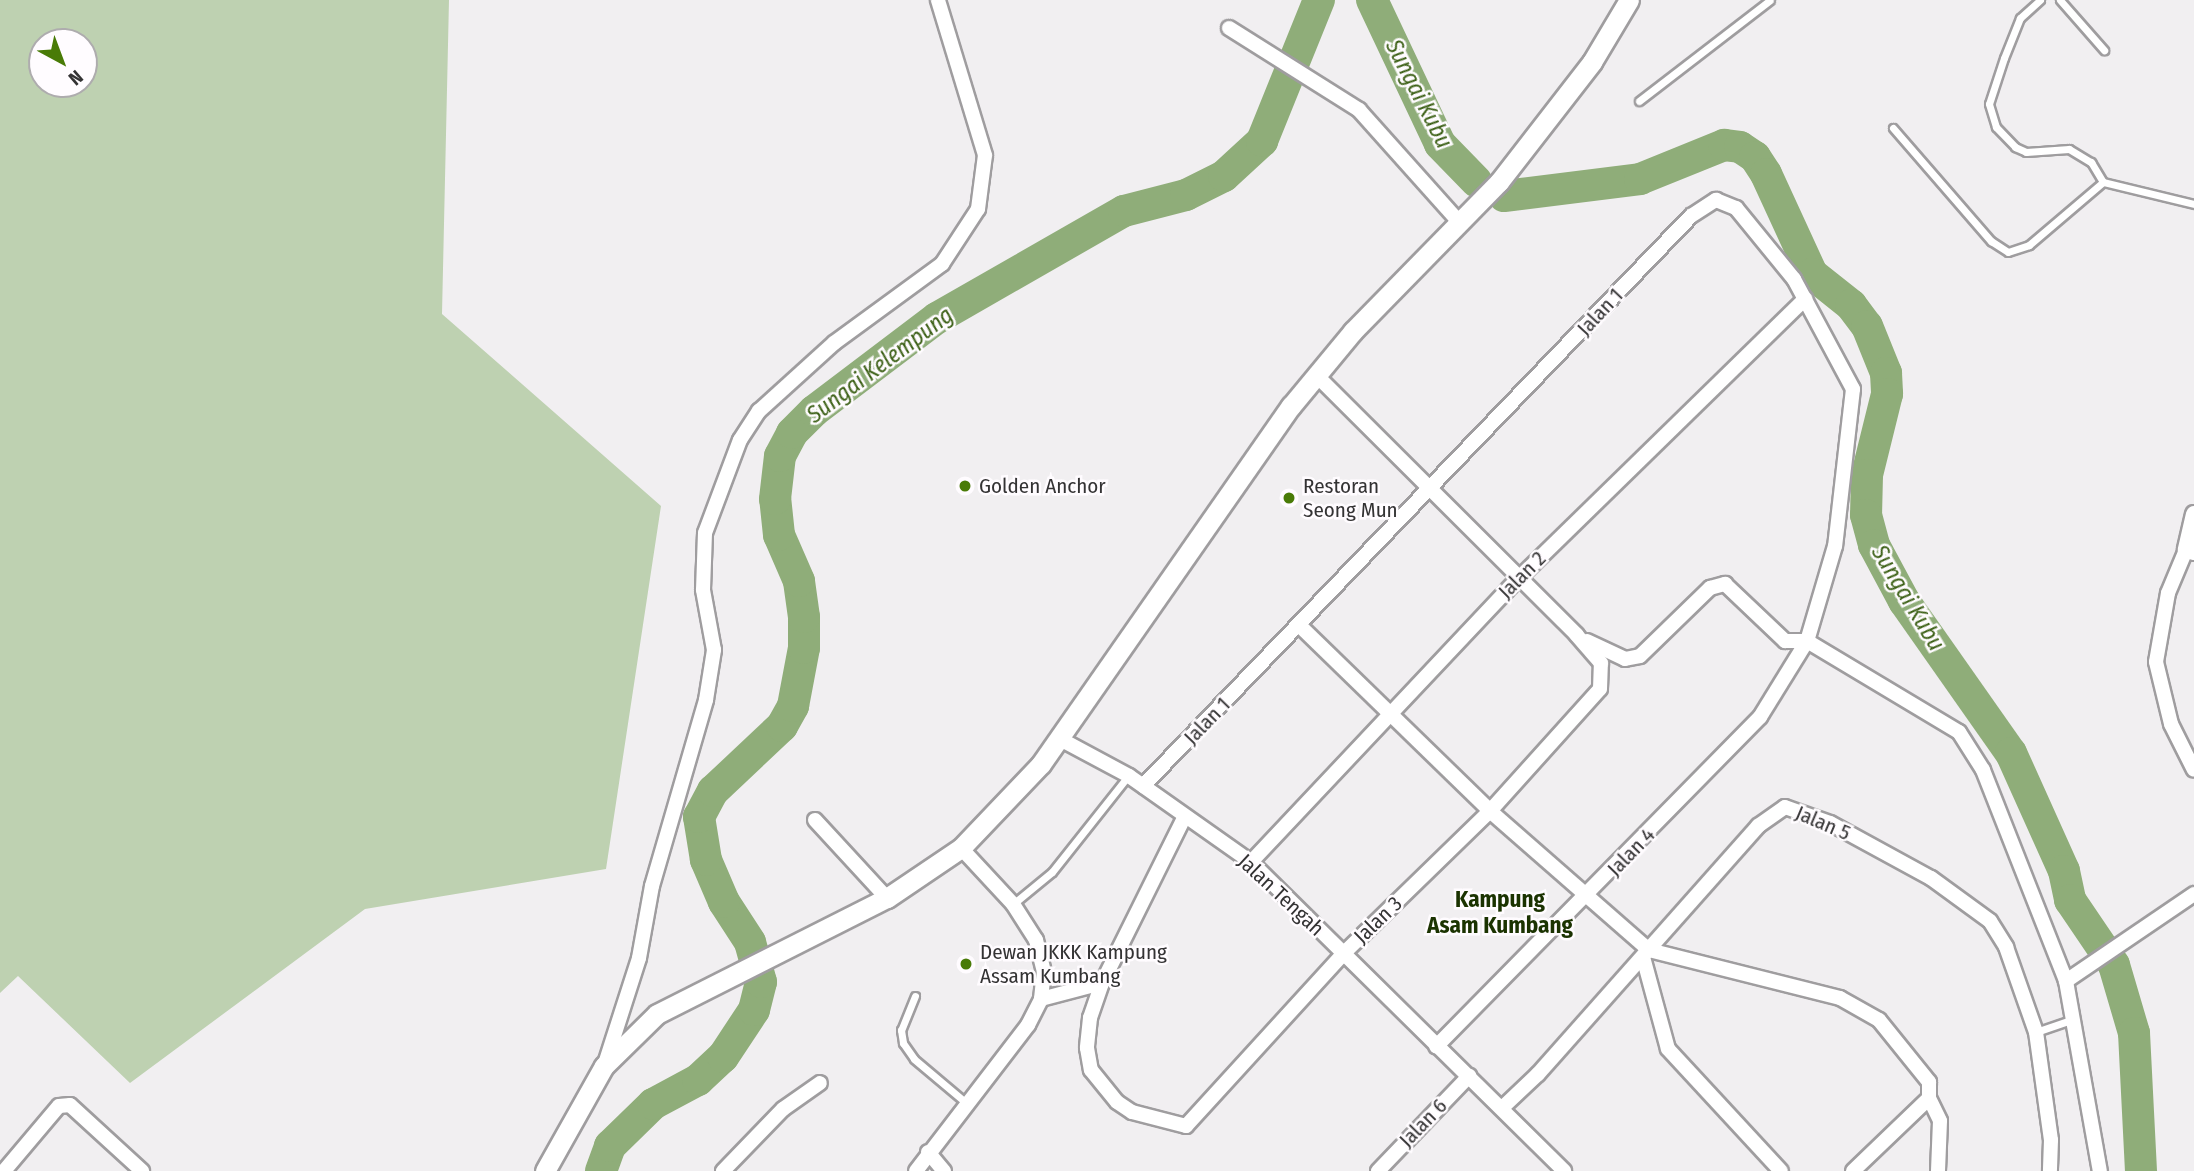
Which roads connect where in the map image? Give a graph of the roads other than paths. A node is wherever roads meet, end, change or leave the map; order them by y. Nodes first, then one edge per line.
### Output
1 (938, 0) edge
2 (1629, 0) edge
3 (1770, 0) edge
4 (2040, 0) edge
5 (2060, 0) edge
6 (1228, 28) dead end
7 (2104, 50) dead end
8 (1639, 101) dead end
9 (1893, 128) dead end
10 (2103, 182) junction
11 (2194, 204) edge
12 (1461, 224) junction
13 (1805, 299) junction
14 (1317, 376) junction
15 (1432, 489) junction
16 (2194, 514) edge
17 (2190, 551) edge
18 (1519, 578) junction
19 (1300, 626) junction
20 (1577, 635) junction
21 (1807, 641) junction
22 (1391, 714) junction
23 (1062, 740) junction
24 (2194, 770) edge
25 (1129, 776) junction
26 (1143, 786) junction
27 (1490, 811) junction
28 (1184, 818) junction
29 (815, 820) dead end
30 (961, 848) junction
31 (1251, 862) junction
32 (2194, 894) edge
33 (1589, 896) junction
34 (887, 898) junction
35 (1013, 904) junction
36 (1344, 953) junction
37 (1646, 953) junction
38 (2066, 981) junction
39 (1101, 983) junction
40 (915, 996) dead end
41 (1041, 999) junction
42 (2075, 1019) junction
43 (2036, 1032) junction
44 (1436, 1046) junction
45 (604, 1066) junction
46 (1469, 1076) junction
47 (820, 1083) dead end
48 (1928, 1098) junction
49 (965, 1102) junction
50 (1503, 1108) junction
51 (928, 1152) junction
52 (133, 1167) edge
53 (4, 1171) edge
54 (545, 1171) edge
55 (723, 1171) edge
56 (916, 1171) edge
57 (944, 1171) edge
58 (1378, 1171) edge
59 (1564, 1171) edge
60 (1781, 1171) edge
61 (1853, 1171) edge
62 (1938, 1171) edge
63 (2050, 1171) edge
64 (2101, 1171) edge

1 - 45 street
2 - 12 main road
3 - 8 lane
4 - 10 lane
5 - 7 lane
6 - 12 street
9 - 10 lane
10 - 11 lane
12 - 14 main road
13 - 15 street, Jalan 1
13 - 18 street, Jalan 2
13 - 21 street, Jalan 1
14 - 15 street
14 - 23 main road
15 - 18 street
15 - 19 street, Jalan 1
16 - 17 street
17 - 24 street
18 - 20 street
18 - 22 street, Jalan 2
19 - 22 street
19 - 26 street, Jalan 1
20 - 21 street
20 - 27 street, Jalan 3
21 - 33 street, Jalan 4
21 - 38 street
22 - 27 street
22 - 31 street, Jalan 2
23 - 25 street, Jalan Tengah
23 - 30 main road
25 - 26 street, Jalan Tengah
25 - 35 lane
26 - 28 street, Jalan Tengah
27 - 33 street
27 - 36 street, Jalan 3
28 - 31 street, Jalan Tengah
28 - 39 street, Jalan 3
29 - 34 street
30 - 34 main road
30 - 35 street
31 - 36 street, Jalan Tengah
32 - 38 street
33 - 37 street
33 - 44 street, Jalan 4
34 - 45 main road
35 - 41 street
36 - 39 street, Jalan 3
36 - 44 street, Jalan Tengah
37 - 43 street, Jalan 5
37 - 48 street
37 - 50 street, Jalan 5
37 - 60 street
38 - 42 street
39 - 41 street
40 - 49 lane
41 - 49 street
42 - 43 lane
42 - 64 street
43 - 63 street, Jalan 5
44 - 46 street, Jalan Tengah
45 - 54 main road
46 - 50 street, Jalan Tengah
46 - 58 street, Jalan 6
47 - 55 street
48 - 61 street
48 - 62 street
49 - 51 street
50 - 59 street, Jalan Tengah
51 - 56 street
51 - 57 street
52 - 53 street

